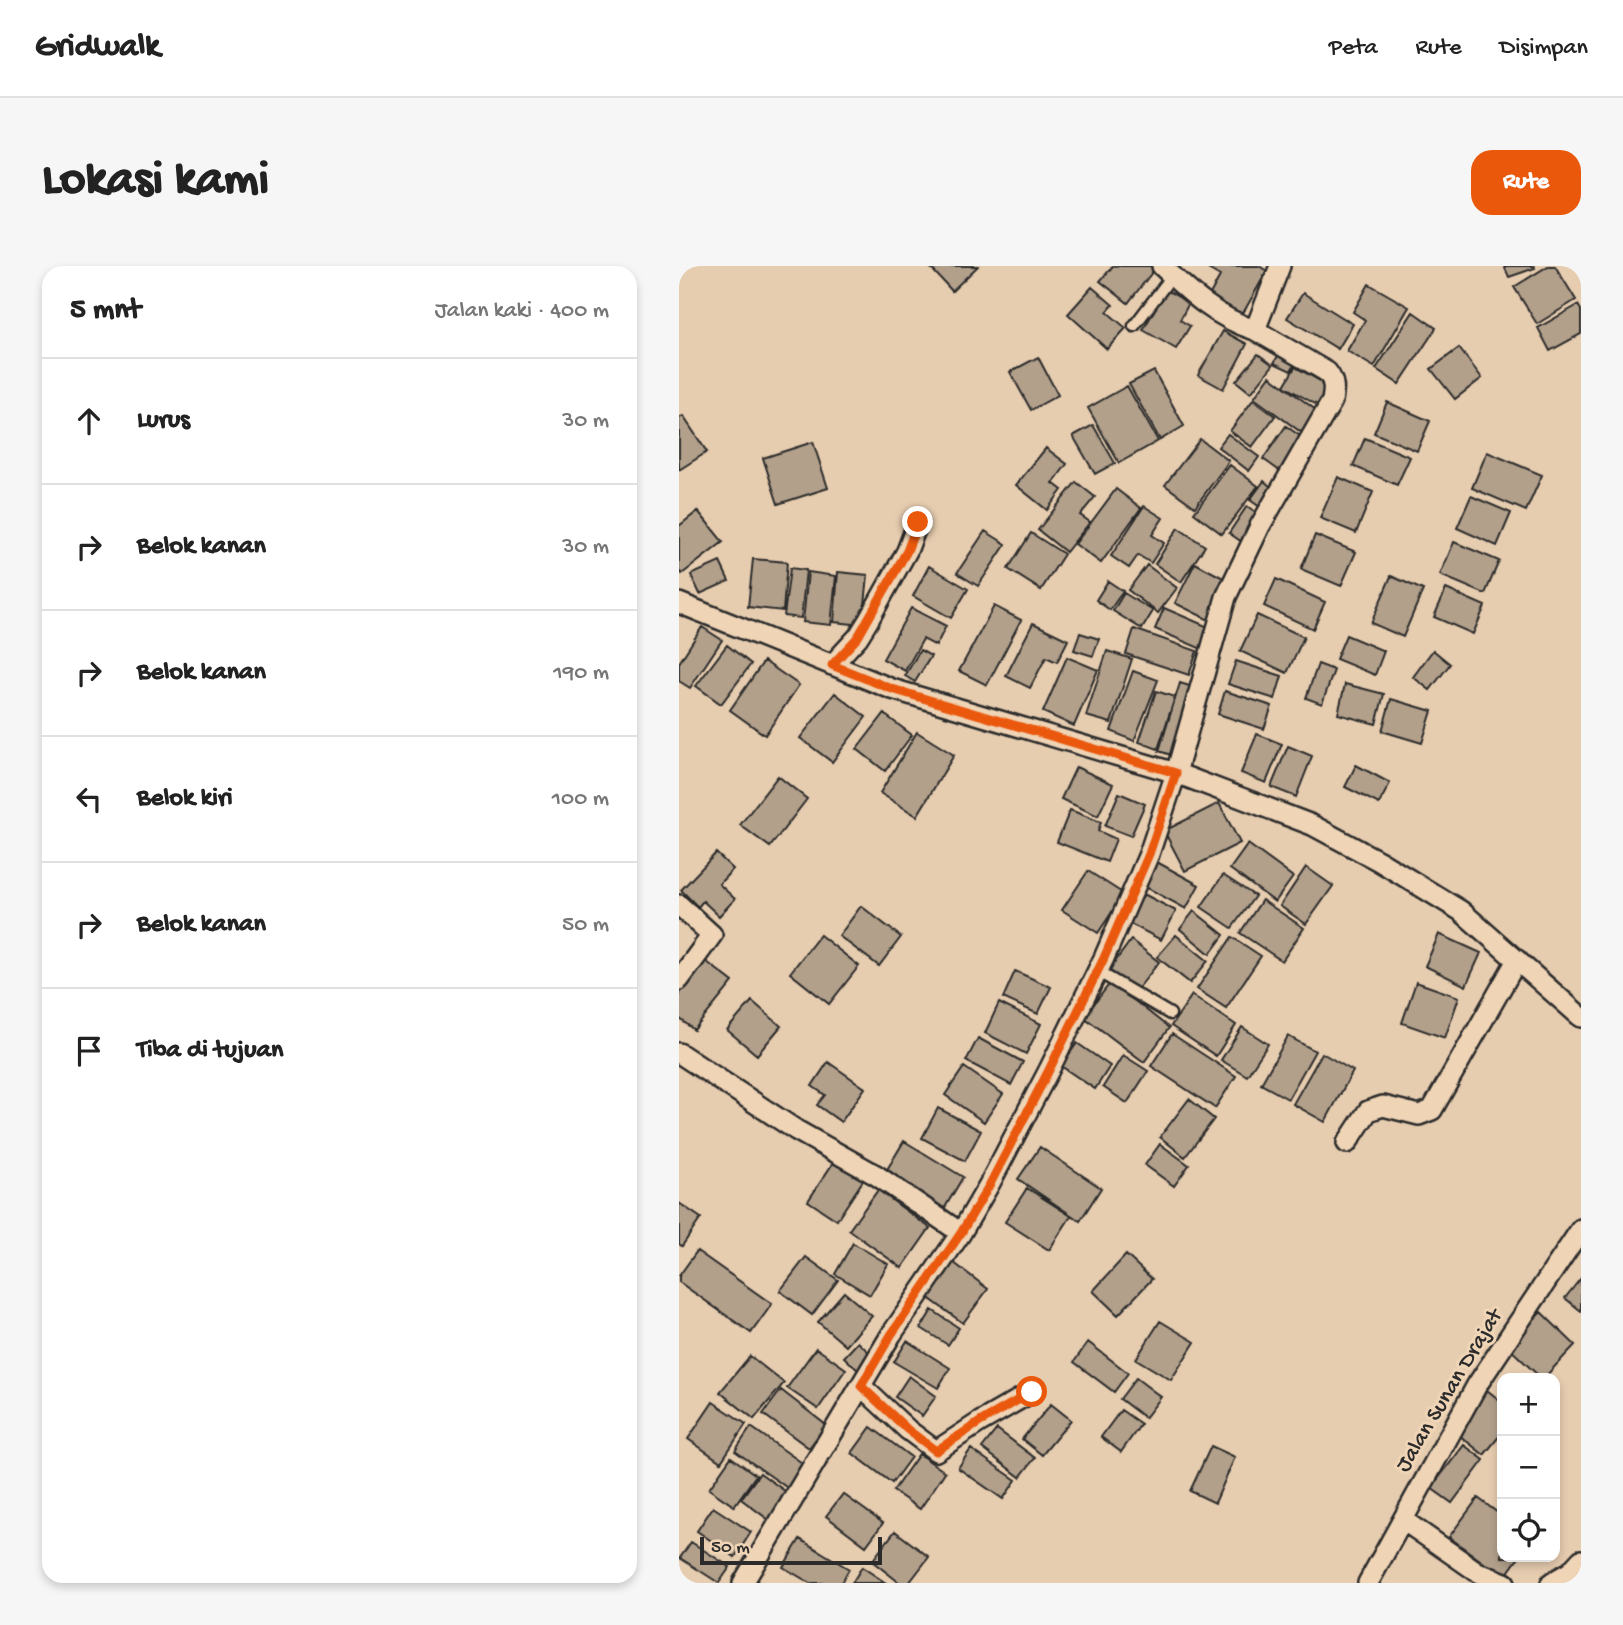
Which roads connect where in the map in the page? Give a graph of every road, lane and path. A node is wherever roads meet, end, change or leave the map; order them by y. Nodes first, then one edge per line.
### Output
1 (1280, 266) edge
2 (1167, 271) edge
3 (1134, 326) dead end
4 (1255, 330) junction
5 (918, 522) dead end
6 (679, 603) edge
7 (832, 665) junction
8 (1176, 773) junction
9 (679, 905) edge
10 (1517, 960) junction
11 (1097, 971) junction
12 (679, 981) edge
13 (1170, 1014) dead end
14 (1581, 1017) edge
15 (679, 1053) edge
16 (1347, 1143) dead end
17 (1581, 1229) edge
18 (961, 1233) junction
19 (861, 1386) junction
20 (1032, 1392) dead end
21 (1403, 1520) junction
22 (1581, 1560) edge
23 (743, 1583) edge
24 (1369, 1583) edge
25 (1505, 1583) edge
26 (1551, 1583) edge

1 - 4 street
2 - 3 lane
2 - 4 street
4 - 8 street
5 - 7 street
6 - 7 street
7 - 8 street
8 - 10 street
8 - 11 street
9 - 12 street
10 - 14 street
10 - 16 street
11 - 13 lane
11 - 18 street
15 - 18 street
17 - 21 street, Jalan Sunan Drajat
18 - 19 street
19 - 20 street
19 - 23 street
21 - 24 street, Jalan Sunan Drajat
21 - 25 street
22 - 26 street

